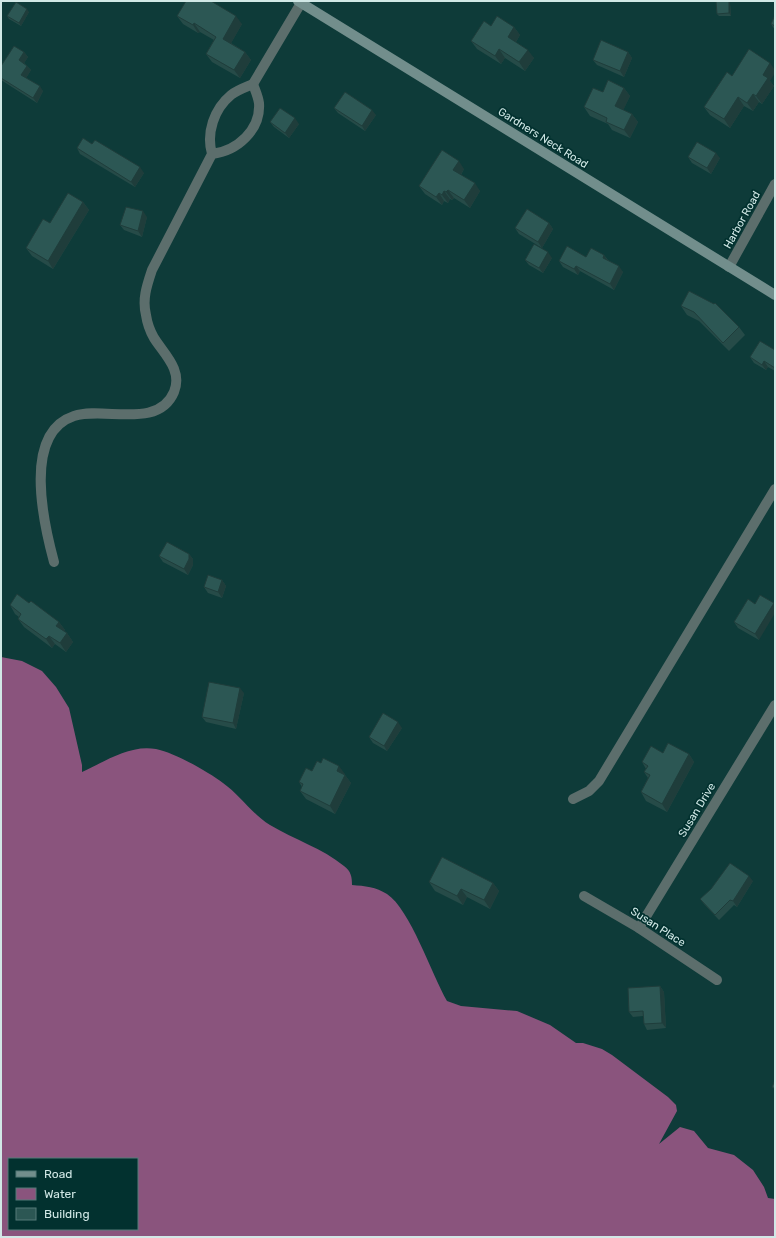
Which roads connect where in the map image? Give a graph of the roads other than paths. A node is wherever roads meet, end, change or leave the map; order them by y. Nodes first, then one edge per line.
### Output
1 (300, 2) edge
2 (253, 84) junction
3 (212, 154) junction
4 (775, 184) edge
5 (729, 267) junction
6 (775, 295) edge
7 (775, 489) edge
8 (54, 562) dead end
9 (775, 705) edge
10 (573, 799) dead end
11 (584, 896) dead end
12 (639, 928) junction
13 (717, 980) dead end

1 - 2 street
1 - 5 street, Gardners Neck Road
2 - 3 street
2 - 3 street
3 - 8 street
4 - 5 street, Harbor Road
5 - 6 street, Gardners Neck Road
7 - 10 street
9 - 12 street, Susan Drive
11 - 12 street, Susan Place
12 - 13 street, Susan Place

